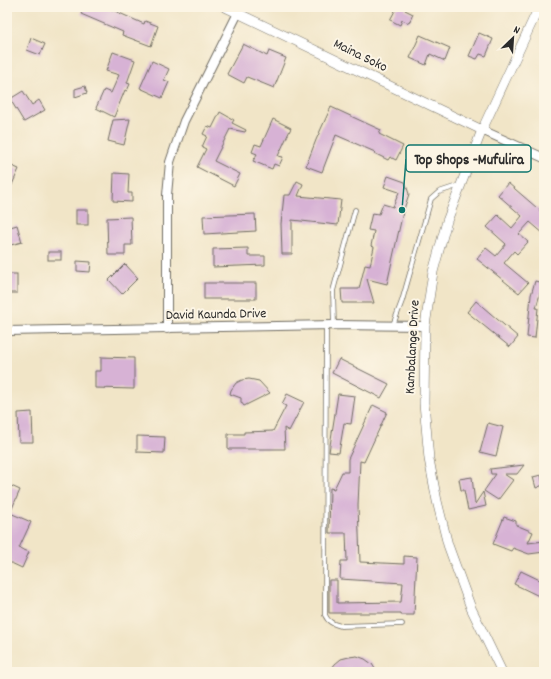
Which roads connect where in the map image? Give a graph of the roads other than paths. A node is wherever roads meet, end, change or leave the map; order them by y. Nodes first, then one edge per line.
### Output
1 (225, 7) edge
2 (539, 7) edge
3 (238, 13) junction
4 (482, 130) junction
5 (544, 158) edge
6 (461, 184) junction
7 (355, 210) dead end
8 (330, 325) junction
9 (393, 326) junction
10 (425, 326) junction
11 (167, 329) junction
12 (7, 331) edge
13 (402, 624) dead end
14 (502, 672) edge

1 - 3 street, Maina Soko
2 - 4 street, Kambalange Drive
3 - 4 street, Maina Soko
3 - 11 street
4 - 5 street
4 - 6 street, Kambalange Drive
6 - 9 lane
6 - 10 street, Kambalange Drive
7 - 8 lane
8 - 9 street, David Kaunda Drive
8 - 11 street, David Kaunda Drive
8 - 13 lane
9 - 10 street, David Kaunda Drive
10 - 14 street, Kambalange Drive
11 - 12 street, David Kaunda Drive

